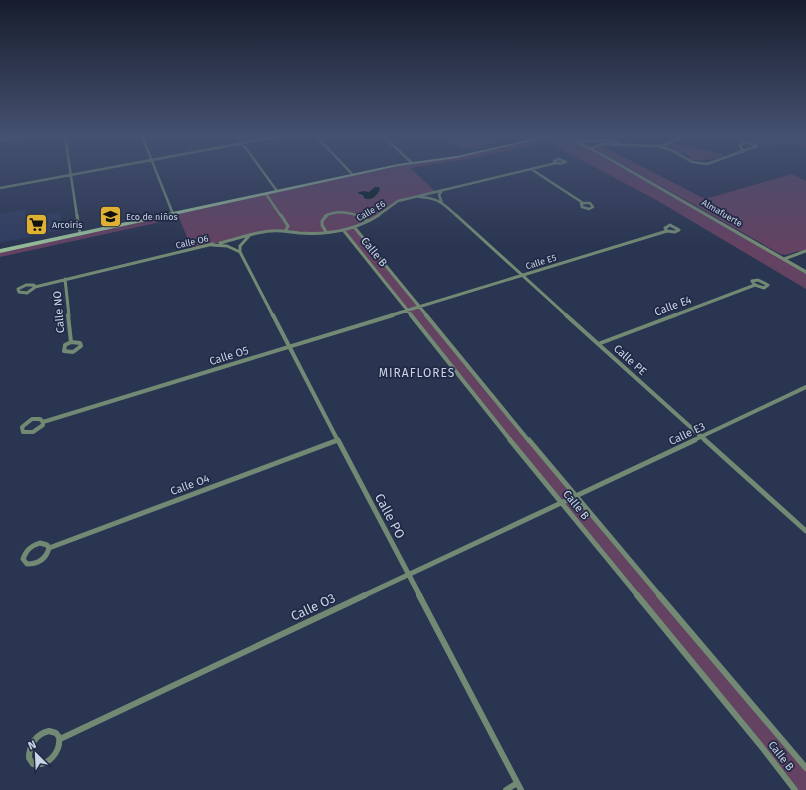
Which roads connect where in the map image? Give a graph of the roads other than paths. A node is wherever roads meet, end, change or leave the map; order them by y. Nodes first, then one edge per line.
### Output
1 (77, 173) edge
2 (156, 173) edge
3 (264, 173) edge
4 (363, 173) edge
5 (515, 173) edge
6 (537, 173) edge
7 (634, 173) edge
8 (70, 174) junction
9 (353, 175) joint
10 (0, 188) edge
11 (442, 190) junction
12 (277, 191) junction
13 (266, 194) junction
14 (412, 197) junction
15 (442, 203) junction
16 (582, 203) dead end
17 (173, 214) junction
18 (368, 221) junction
19 (355, 228) junction
20 (286, 230) junction
21 (344, 230) junction
22 (667, 230) dead end
23 (326, 232) junction
24 (80, 234) junction
25 (251, 235) junction
26 (212, 245) junction
27 (0, 251) edge
28 (806, 251) edge
29 (240, 252) junction
30 (784, 259) junction
31 (806, 272) edge
32 (522, 275) junction
33 (65, 280) junction
34 (755, 286) dead end
35 (35, 287) dead end
36 (419, 307) junction
37 (408, 310) junction
38 (71, 342) junction
39 (598, 344) junction
40 (289, 346) junction
41 (806, 387) edge
42 (43, 422) junction
43 (701, 437) junction
44 (338, 440) junction
45 (575, 496) junction
46 (561, 503) junction
47 (806, 531) edge
48 (49, 548) junction
49 (408, 575) junction
50 (60, 739) junction
51 (806, 768) edge
52 (517, 783) junction
53 (506, 790) edge
54 (521, 790) edge
55 (795, 790) edge

1 - 8 street
2 - 17 street
3 - 12 street
4 - 9 main road
5 - 11 street, Calle E6
6 - 16 street
7 - 30 street, Almafuerte
8 - 10 street
8 - 24 street
9 - 12 main road
11 - 14 street, Calle E6
11 - 15 street
12 - 13 main road
13 - 17 main road
13 - 20 street
14 - 15 street, Calle PE
14 - 18 street, Calle E6
15 - 32 street, Calle PE
17 - 24 main road
18 - 19 street, Calle E6
18 - 23 street
19 - 21 street, Calle O6
19 - 36 street, Calle B
20 - 23 street, Calle O6
20 - 25 street, Calle O6
21 - 23 street, Calle O6
21 - 37 street, Calle B
22 - 32 street, Calle E5
24 - 27 main road
25 - 26 street, Calle O6
25 - 29 street
26 - 29 street
26 - 33 street, Calle O6
28 - 30 street
29 - 40 street, Calle PO
30 - 31 street, Almafuerte
32 - 36 street, Calle E5
32 - 39 street, Calle PE
33 - 35 street, Calle O6
33 - 38 street, Calle NO
34 - 39 street, Calle E4
36 - 37 street, Calle O5
36 - 45 street, Calle B
37 - 40 street, Calle O5
37 - 46 street, Calle B
38 - 38 street, Calle NO
39 - 43 street, Calle PE
40 - 42 street, Calle O5
40 - 44 street, Calle PO
41 - 43 street, Calle E3
42 - 42 street, Calle O5
43 - 45 street, Calle E3
43 - 47 street, Calle PE
44 - 48 street, Calle O4
44 - 49 street, Calle PO
45 - 46 street, Calle O3
45 - 51 street, Calle B
46 - 49 street, Calle O3
46 - 55 street, Calle B
48 - 48 street, Calle O4
49 - 50 street, Calle O3
49 - 52 street, Calle PO
50 - 50 street
52 - 53 street
52 - 54 street, Calle PO

